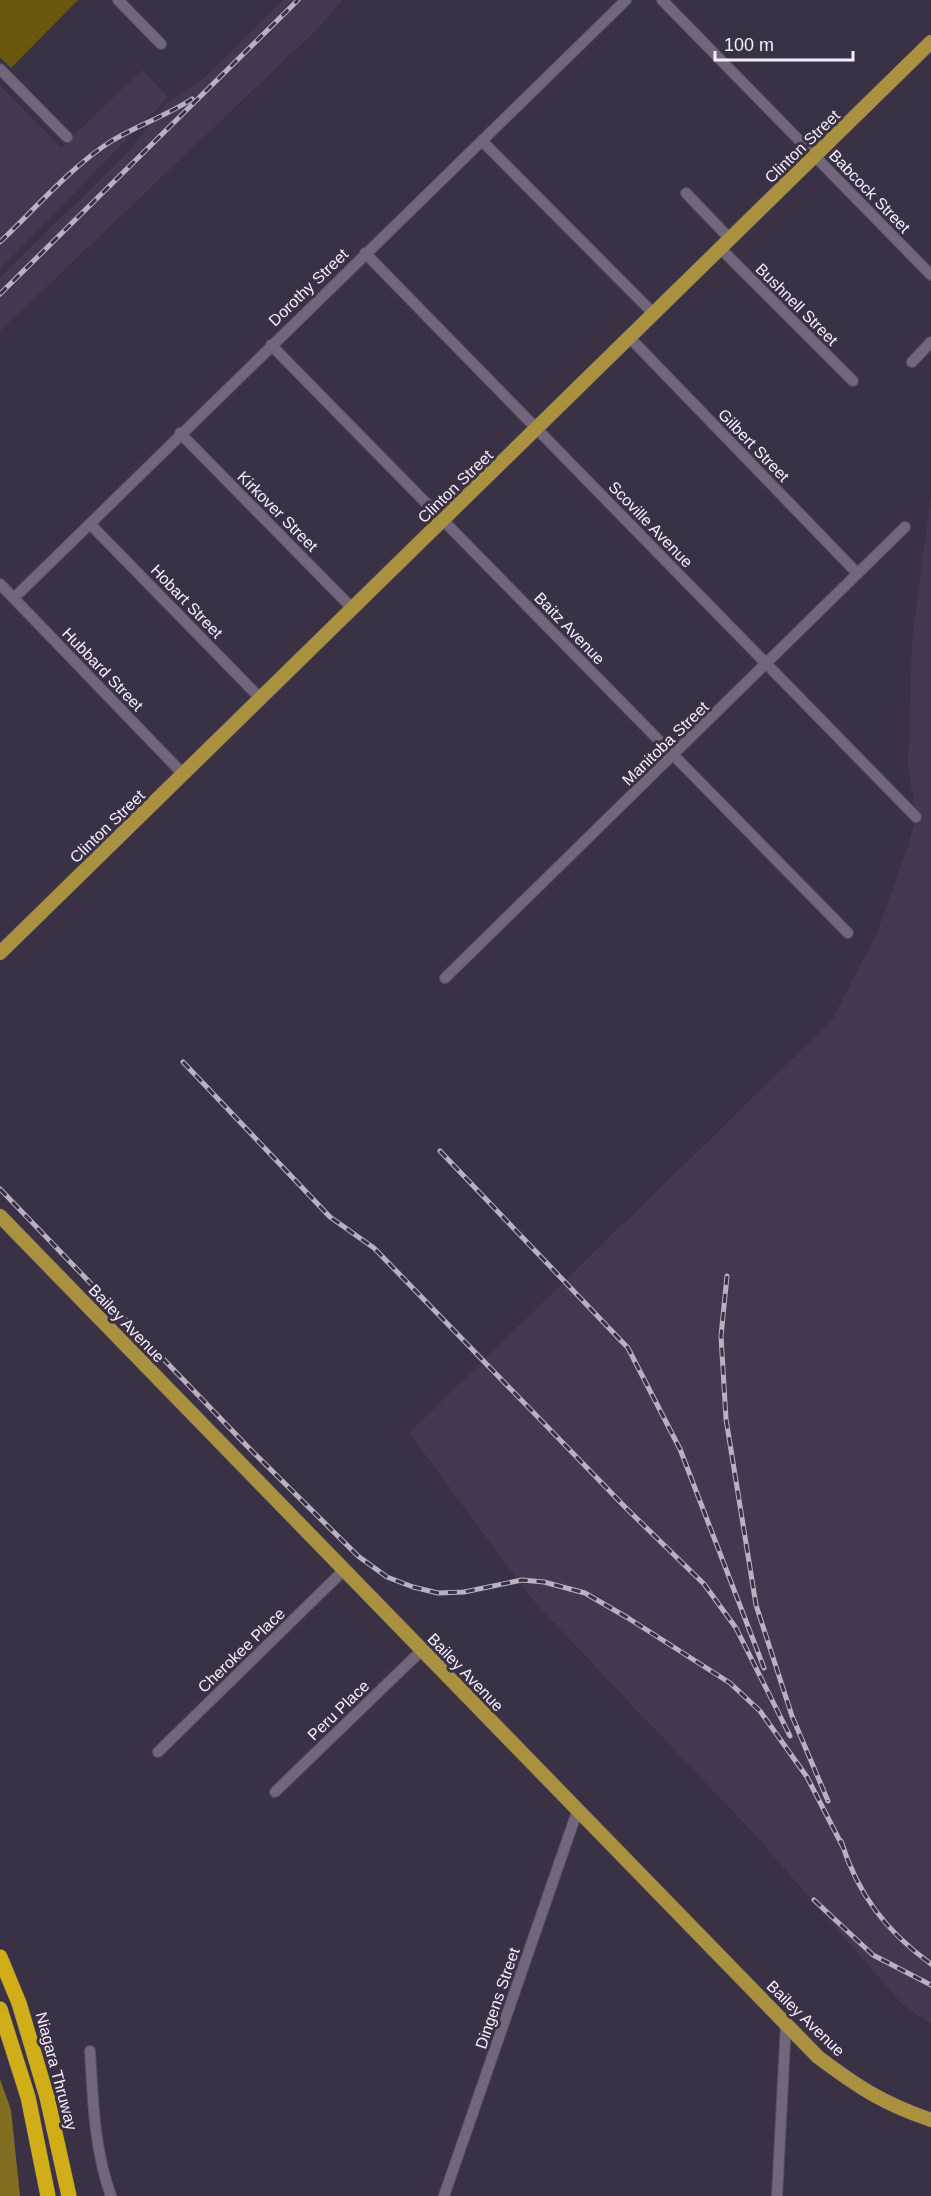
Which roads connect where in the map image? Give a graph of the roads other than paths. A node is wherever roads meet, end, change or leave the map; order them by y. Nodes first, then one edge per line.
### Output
1 (118, 0) edge
2 (626, 0) edge
3 (662, 0) edge
4 (931, 42) edge
5 (161, 44) dead end
6 (0, 69) edge
7 (67, 137) dead end
8 (482, 141) junction
9 (815, 156) junction
10 (686, 193) dead end
11 (726, 244) junction
12 (365, 253) junction
13 (931, 275) edge
14 (654, 314) junction
15 (630, 338) junction
16 (931, 342) edge
17 (271, 345) junction
18 (912, 362) dead end
19 (853, 381) dead end
20 (537, 429) junction
21 (180, 433) junction
22 (444, 520) junction
23 (90, 524) junction
24 (905, 527) dead end
25 (857, 573) junction
26 (0, 584) edge
27 (14, 598) junction
28 (353, 609) junction
29 (767, 664) junction
30 (261, 699) junction
31 (674, 756) junction
32 (184, 775) junction
33 (916, 817) dead end
34 (848, 933) dead end
35 (0, 953) edge
36 (445, 978) dead end
37 (0, 1216) edge
38 (344, 1570) junction
39 (422, 1650) junction
40 (158, 1752) dead end
41 (275, 1792) dead end
42 (578, 1809) junction
43 (0, 1958) edge
44 (0, 2009) edge
45 (786, 2023) junction
46 (0, 2039) edge
47 (90, 2051) dead end
48 (28, 2097) junction
49 (931, 2120) edge
50 (48, 2196) edge
51 (69, 2196) edge
52 (111, 2196) edge
53 (444, 2196) edge
54 (777, 2196) edge

1 - 5 street
2 - 8 street, Dorothy Street
3 - 9 street, Babcock Street
4 - 9 main road, Clinton Street
6 - 7 street
8 - 12 street, Dorothy Street
8 - 14 street
9 - 11 main road, Clinton Street
9 - 13 street, Babcock Street
10 - 11 street, Bushnell Street
11 - 14 main road, Clinton Street
11 - 19 street, Bushnell Street
12 - 17 street, Dorothy Street
12 - 20 street, Scoville Avenue
14 - 15 main road, Clinton Street
15 - 20 main road, Clinton Street
15 - 25 street, Gilbert Street
16 - 18 street
17 - 21 street, Dorothy Street
17 - 22 street, Baitz Avenue
20 - 22 main road, Clinton Street
20 - 29 street, Scoville Avenue
21 - 23 street, Dorothy Street
21 - 28 street, Kirkover Street
22 - 28 main road, Clinton Street
22 - 31 street, Baitz Avenue
23 - 27 street, Dorothy Street
23 - 30 street, Hobart Street
24 - 25 street, Manitoba Street
25 - 29 street, Manitoba Street
26 - 27 street, Hubbard Street
27 - 32 street, Hubbard Street
28 - 30 main road, Clinton Street
29 - 31 street, Manitoba Street
29 - 33 street, Scoville Avenue
30 - 32 main road, Clinton Street
31 - 34 street, Baitz Avenue
31 - 36 street, Manitoba Street
32 - 35 main road, Clinton Street
37 - 38 main road, Bailey Avenue
38 - 39 main road, Bailey Avenue
38 - 40 street, Cherokee Place
39 - 41 street, Peru Place
39 - 42 main road, Bailey Avenue
42 - 45 main road, Bailey Avenue
42 - 53 street, Dingens Street
43 - 51 highway, Niagara Thruway
44 - 48 highway
45 - 49 main road, Bailey Avenue
45 - 54 street
46 - 48 highway
47 - 52 street
48 - 50 highway

